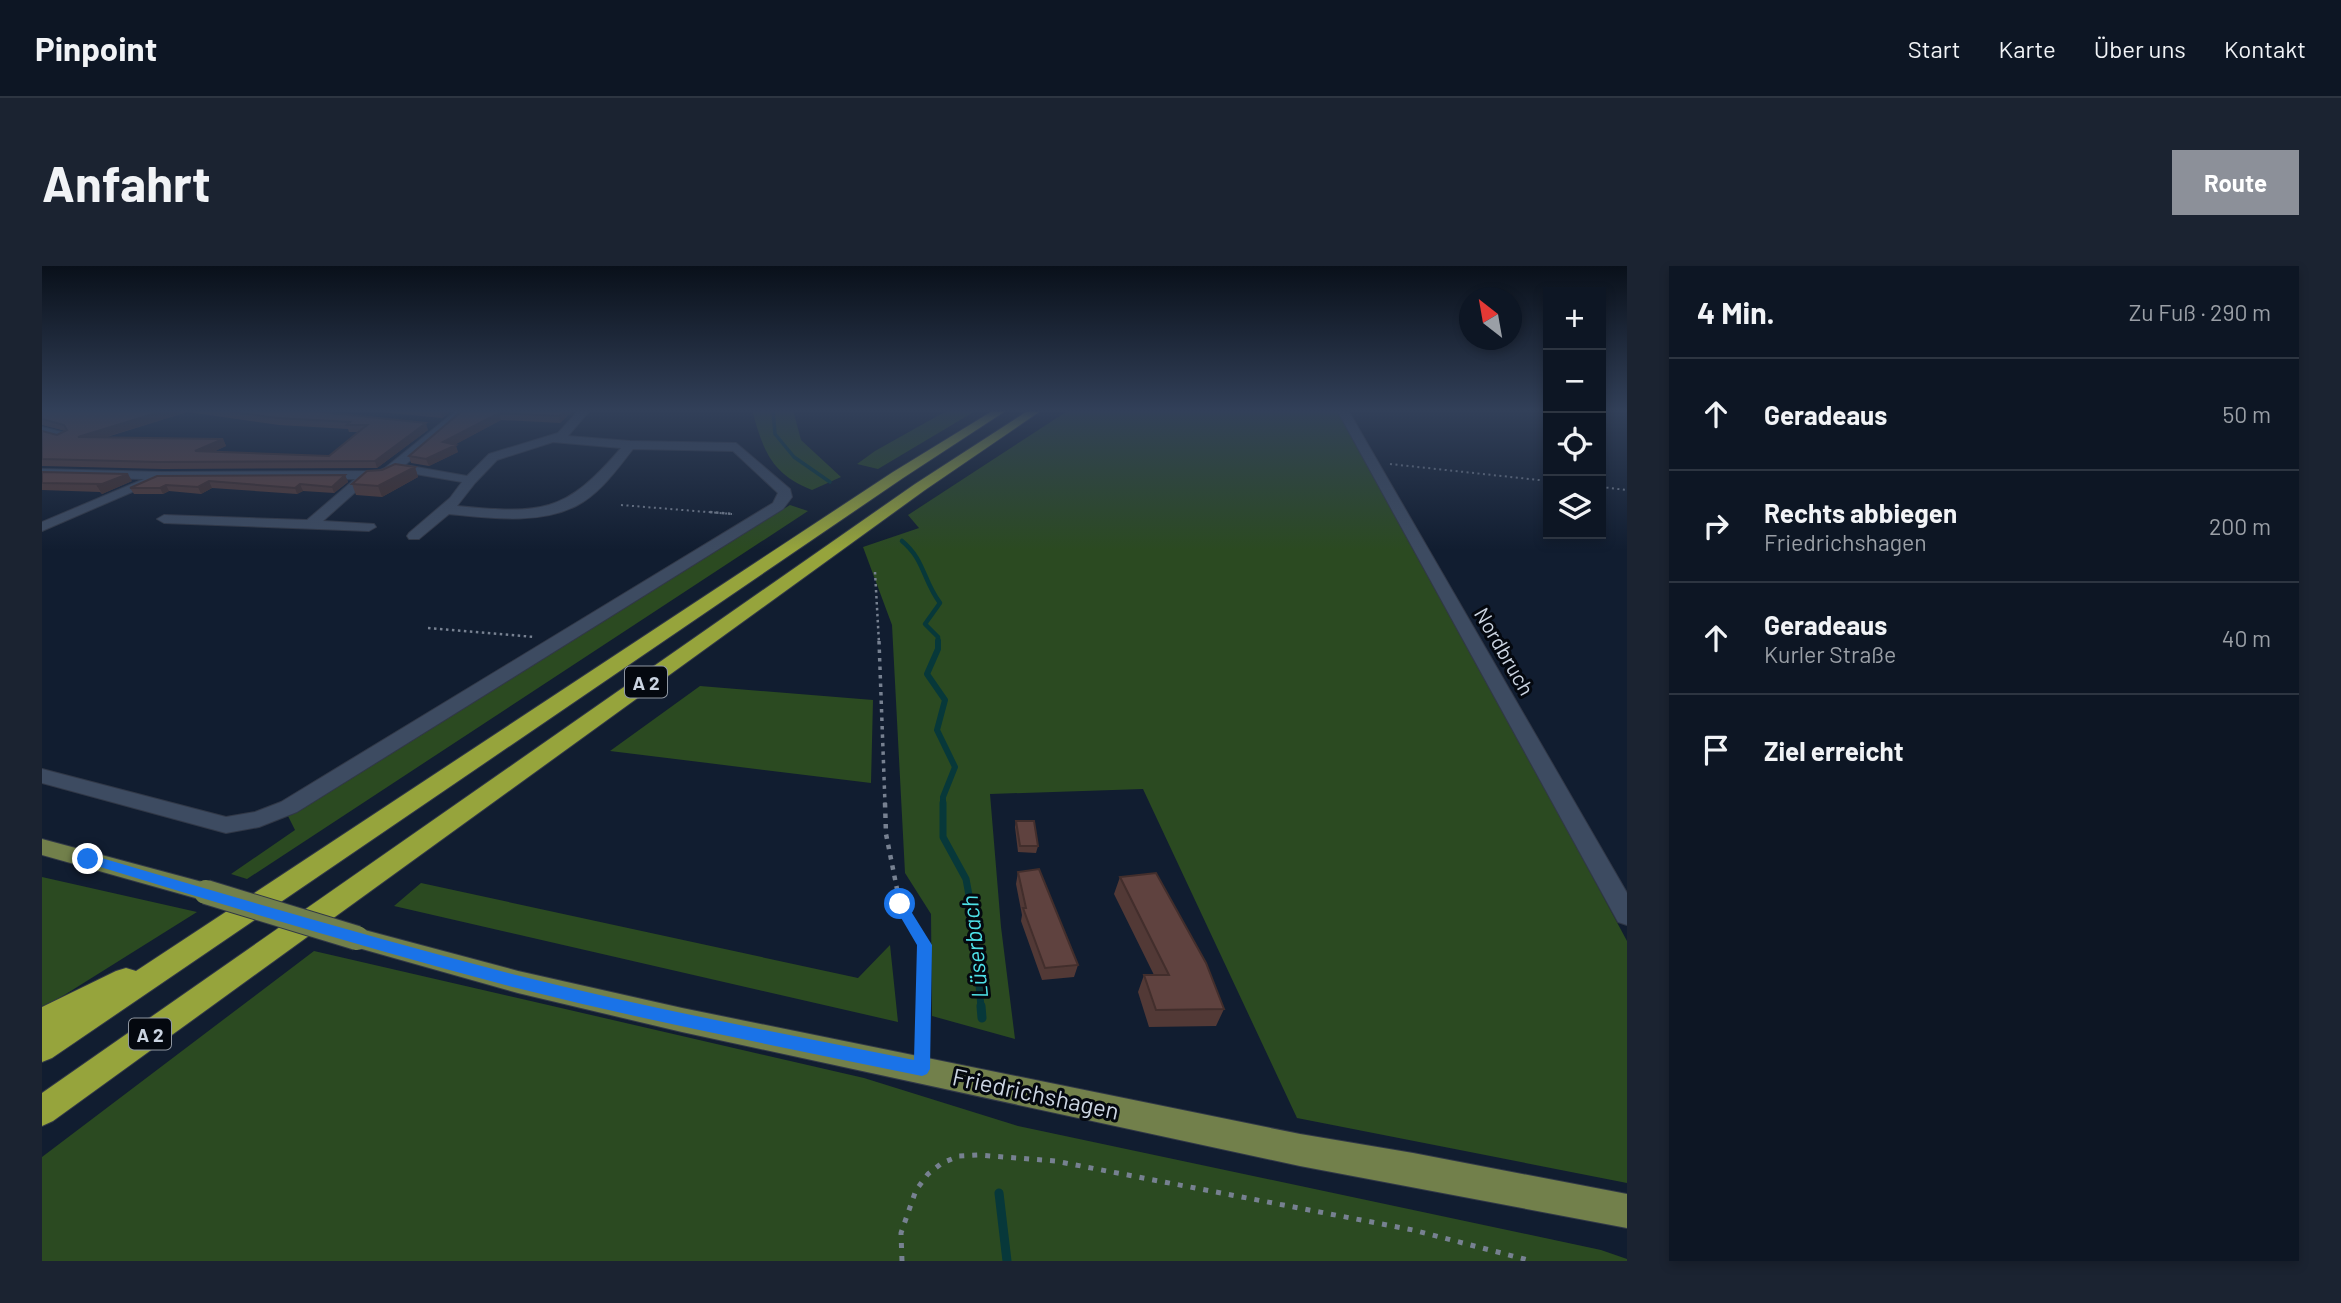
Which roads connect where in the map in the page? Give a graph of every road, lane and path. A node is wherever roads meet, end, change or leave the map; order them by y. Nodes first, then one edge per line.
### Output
1 (406, 456) edge
2 (494, 456) edge
3 (620, 456) edge
4 (749, 456) edge
5 (926, 456) edge
6 (966, 456) edge
7 (1370, 456) edge
8 (1374, 463) junction
9 (395, 467) junction
10 (42, 473) edge
11 (163, 476) junction
12 (365, 477) junction
13 (470, 480) junction
14 (1543, 480) edge
15 (1606, 488) edge
16 (1627, 490) edge
17 (621, 505) dead end
18 (445, 509) junction
19 (762, 516) junction
20 (164, 519) dead end
21 (186, 520) junction
22 (311, 524) junction
23 (42, 527) edge
24 (369, 527) dead end
25 (161, 536) dead end
26 (414, 536) dead end
27 (874, 572) dead end
28 (428, 628) dead end
29 (562, 639) junction
30 (42, 776) edge
31 (42, 847) edge
32 (1627, 915) edge
33 (203, 941) junction
34 (42, 1021) edge
35 (42, 1049) edge
36 (922, 1069) junction
37 (42, 1111) edge
38 (1627, 1211) edge
39 (902, 1261) edge
40 (1532, 1261) edge

1 - 9 street
2 - 13 street
3 - 18 street
4 - 19 street
5 - 33 highway, A 2
6 - 37 highway, A 2
7 - 8 street, Nordbruch
8 - 14 path
8 - 32 street, Nordbruch
9 - 12 street
9 - 13 street
10 - 11 street
11 - 12 street
11 - 23 street
12 - 22 street
13 - 18 street
15 - 16 path
17 - 19 path
18 - 26 street
19 - 29 street
20 - 21 street
21 - 22 street
21 - 25 street
22 - 24 street
27 - 36 path
28 - 29 path
29 - 30 street
31 - 36 main road, Friedrichshagen, bridge
33 - 34 highway
33 - 35 highway, A 2
36 - 38 main road, Friedrichshagen
39 - 40 path

